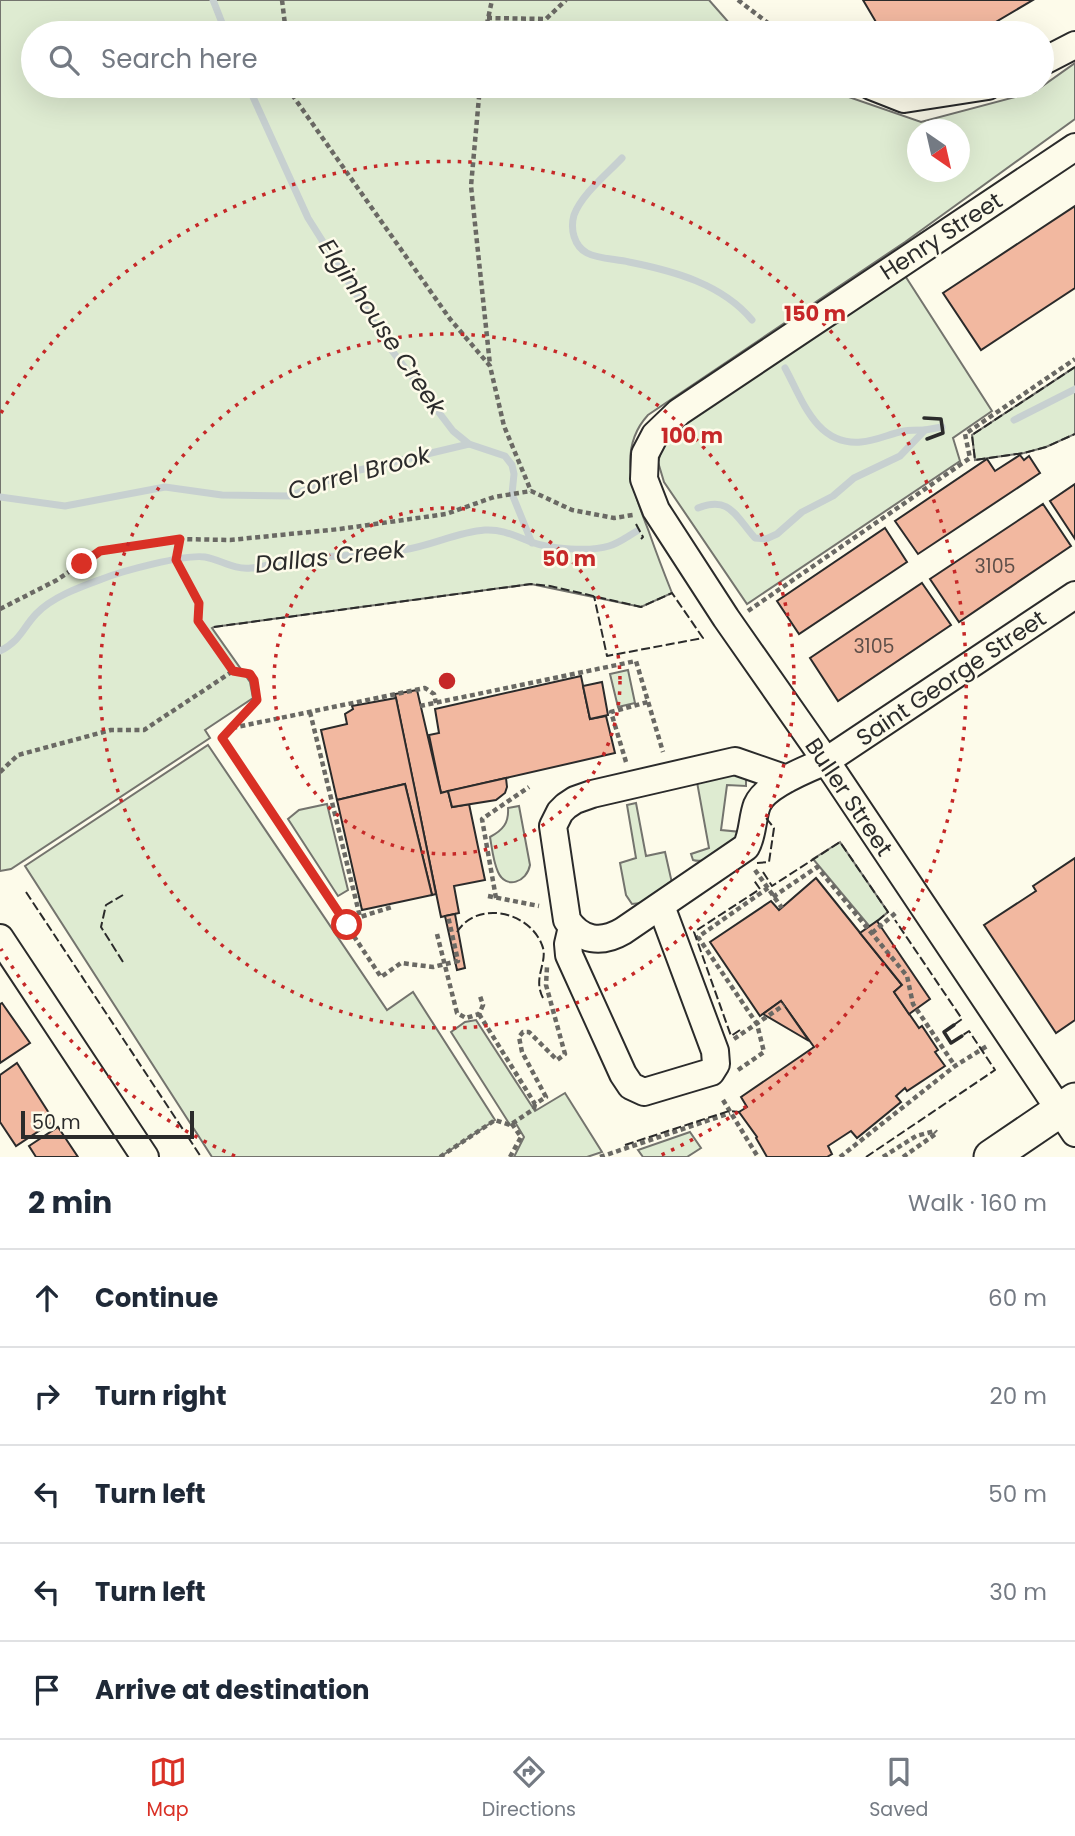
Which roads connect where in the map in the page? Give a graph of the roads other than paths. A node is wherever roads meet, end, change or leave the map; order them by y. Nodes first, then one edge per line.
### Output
1 (1075, 45) edge
2 (1054, 56) edge
3 (1075, 147) edge
4 (645, 454) joint
5 (1075, 595) edge
6 (826, 761) junction
7 (787, 779) junction
8 (661, 905) junction
9 (572, 927) junction
10 (0, 937) edge
11 (1070, 1114) edge
12 (145, 1157) edge
13 (991, 1157) edge

1 - 2 street
3 - 4 street, Henry Street
4 - 6 street, Buller Street
5 - 6 street, Saint George Street
6 - 7 street, Saint George Street
6 - 11 street, Buller Street
7 - 8 street, Saint George Street
7 - 9 street
8 - 9 street, Saint George Street
8 - 9 street
10 - 12 street
11 - 13 main road

